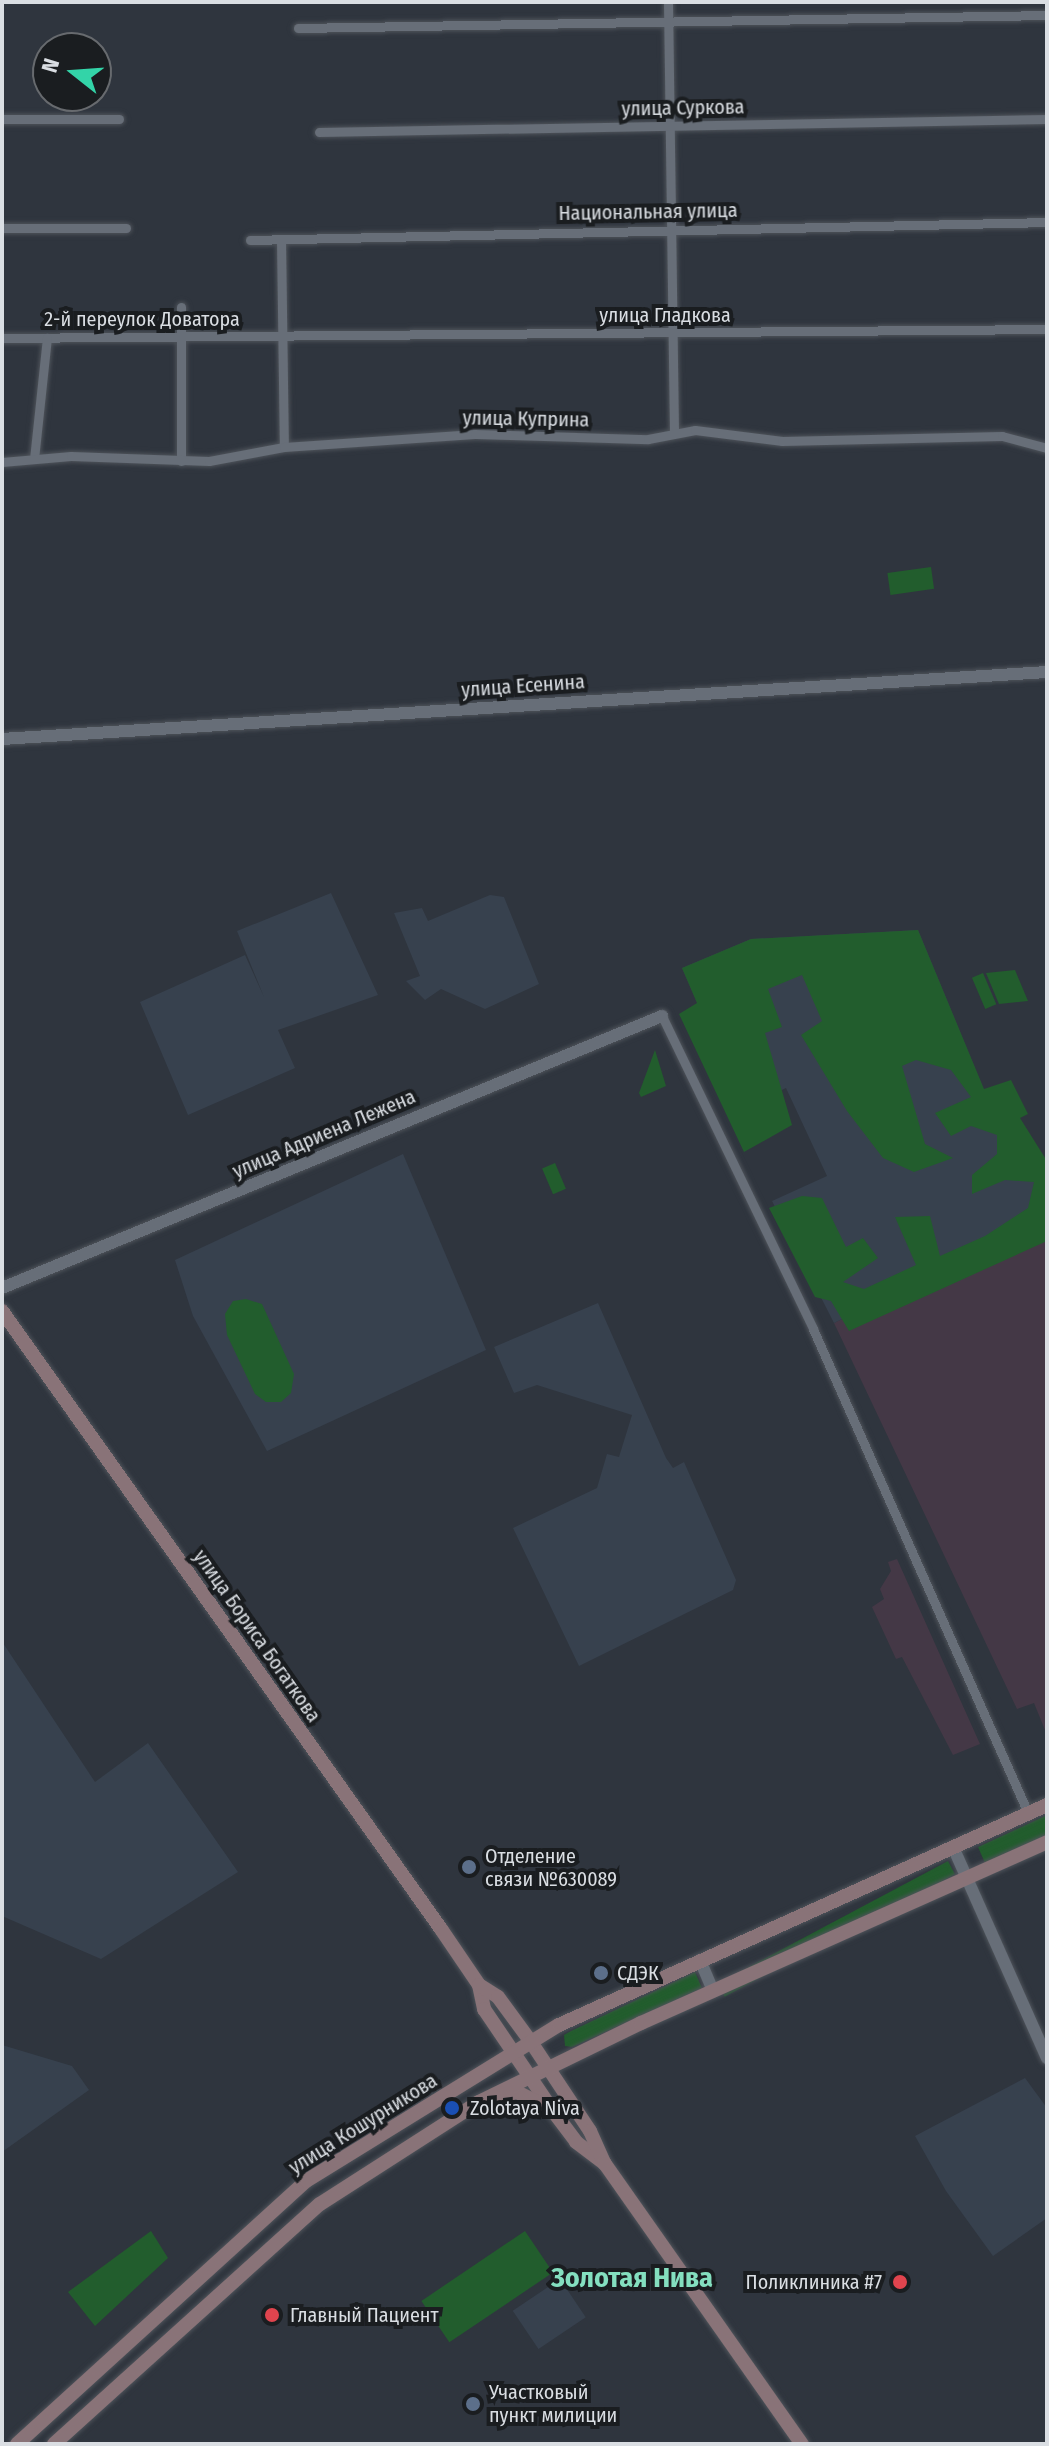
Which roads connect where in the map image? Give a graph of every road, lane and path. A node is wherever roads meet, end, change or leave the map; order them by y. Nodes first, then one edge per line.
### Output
1 (668, 2) edge
2 (1047, 15) edge
3 (667, 22) junction
4 (298, 28) dead end
5 (2, 119) edge
6 (119, 119) dead end
7 (1047, 119) edge
8 (667, 126) junction
9 (319, 132) dead end
10 (1047, 222) edge
11 (2, 228) edge
12 (126, 228) dead end
13 (671, 230) junction
14 (281, 239) junction
15 (250, 240) dead end
16 (181, 307) dead end
17 (1047, 329) edge
18 (673, 333) junction
19 (283, 336) junction
20 (180, 337) junction
21 (2, 338) edge
22 (47, 338) junction
23 (674, 430) junction
24 (284, 447) junction
25 (1047, 448) edge
26 (34, 459) junction
27 (181, 461) junction
28 (2, 462) edge
29 (1047, 672) edge
30 (2, 739) edge
31 (662, 1016) joint
32 (2, 1288) edge
33 (2, 1311) edge
34 (1047, 1805) edge
35 (1028, 1813) junction
36 (1047, 1842) edge
37 (953, 1847) junction
38 (968, 1877) junction
39 (700, 1960) junction
40 (479, 1985) junction
41 (713, 1991) junction
42 (531, 2042) junction
43 (515, 2052) junction
44 (1047, 2058) edge
45 (549, 2069) junction
46 (532, 2077) junction
47 (472, 2107) junction
48 (553, 2111) junction
49 (605, 2164) junction
50 (17, 2444) edge
51 (54, 2444) edge
52 (802, 2444) edge

1 - 3 street
2 - 3 street
3 - 4 street
3 - 8 street
5 - 6 street
7 - 8 street, улица Суркова
8 - 9 street, улица Суркова
8 - 13 street
10 - 13 street, Национальная улица
11 - 12 street
13 - 14 street, Национальная улица
13 - 18 street
14 - 15 street, Национальная улица
14 - 19 street
16 - 20 street
17 - 18 street, улица Гладкова
18 - 19 street, улица Гладкова
18 - 23 street
19 - 20 street, 2-й переулок Доватора
19 - 24 street
20 - 22 street, 2-й переулок Доватора
20 - 27 street
21 - 22 street, 2-й переулок Доватора
22 - 26 street
23 - 24 street, улица Куприна
23 - 25 street, улица Куприна
24 - 27 street, улица Куприна
26 - 27 street, улица Куприна
26 - 28 street, улица Куприна
29 - 30 street, улица Есенина
31 - 32 street, улица Адриена Лежена
31 - 35 street
33 - 40 main road, улица Бориса Богаткова
34 - 35 main road, улица Кошурникова
35 - 37 main road, улица Кошурникова
36 - 38 main road
37 - 38 street
37 - 39 main road, улица Кошурникова
38 - 41 main road
38 - 44 street
39 - 41 street
39 - 42 main road, улица Кошурникова
40 - 42 main road, улица Бориса Богаткова
40 - 43 main road, улица Бориса Богаткова
41 - 45 main road
42 - 43 main road, улица Кошурникова
42 - 45 main road, улица Бориса Богаткова
43 - 46 main road, улица Бориса Богаткова
43 - 50 main road, улица Кошурникова
45 - 46 main road
45 - 49 main road, улица Бориса Богаткова
46 - 47 main road
46 - 48 main road, улица Бориса Богаткова
47 - 48 main road
47 - 51 main road
48 - 49 main road, улица Бориса Богаткова
49 - 52 main road, улица Бориса Богаткова

